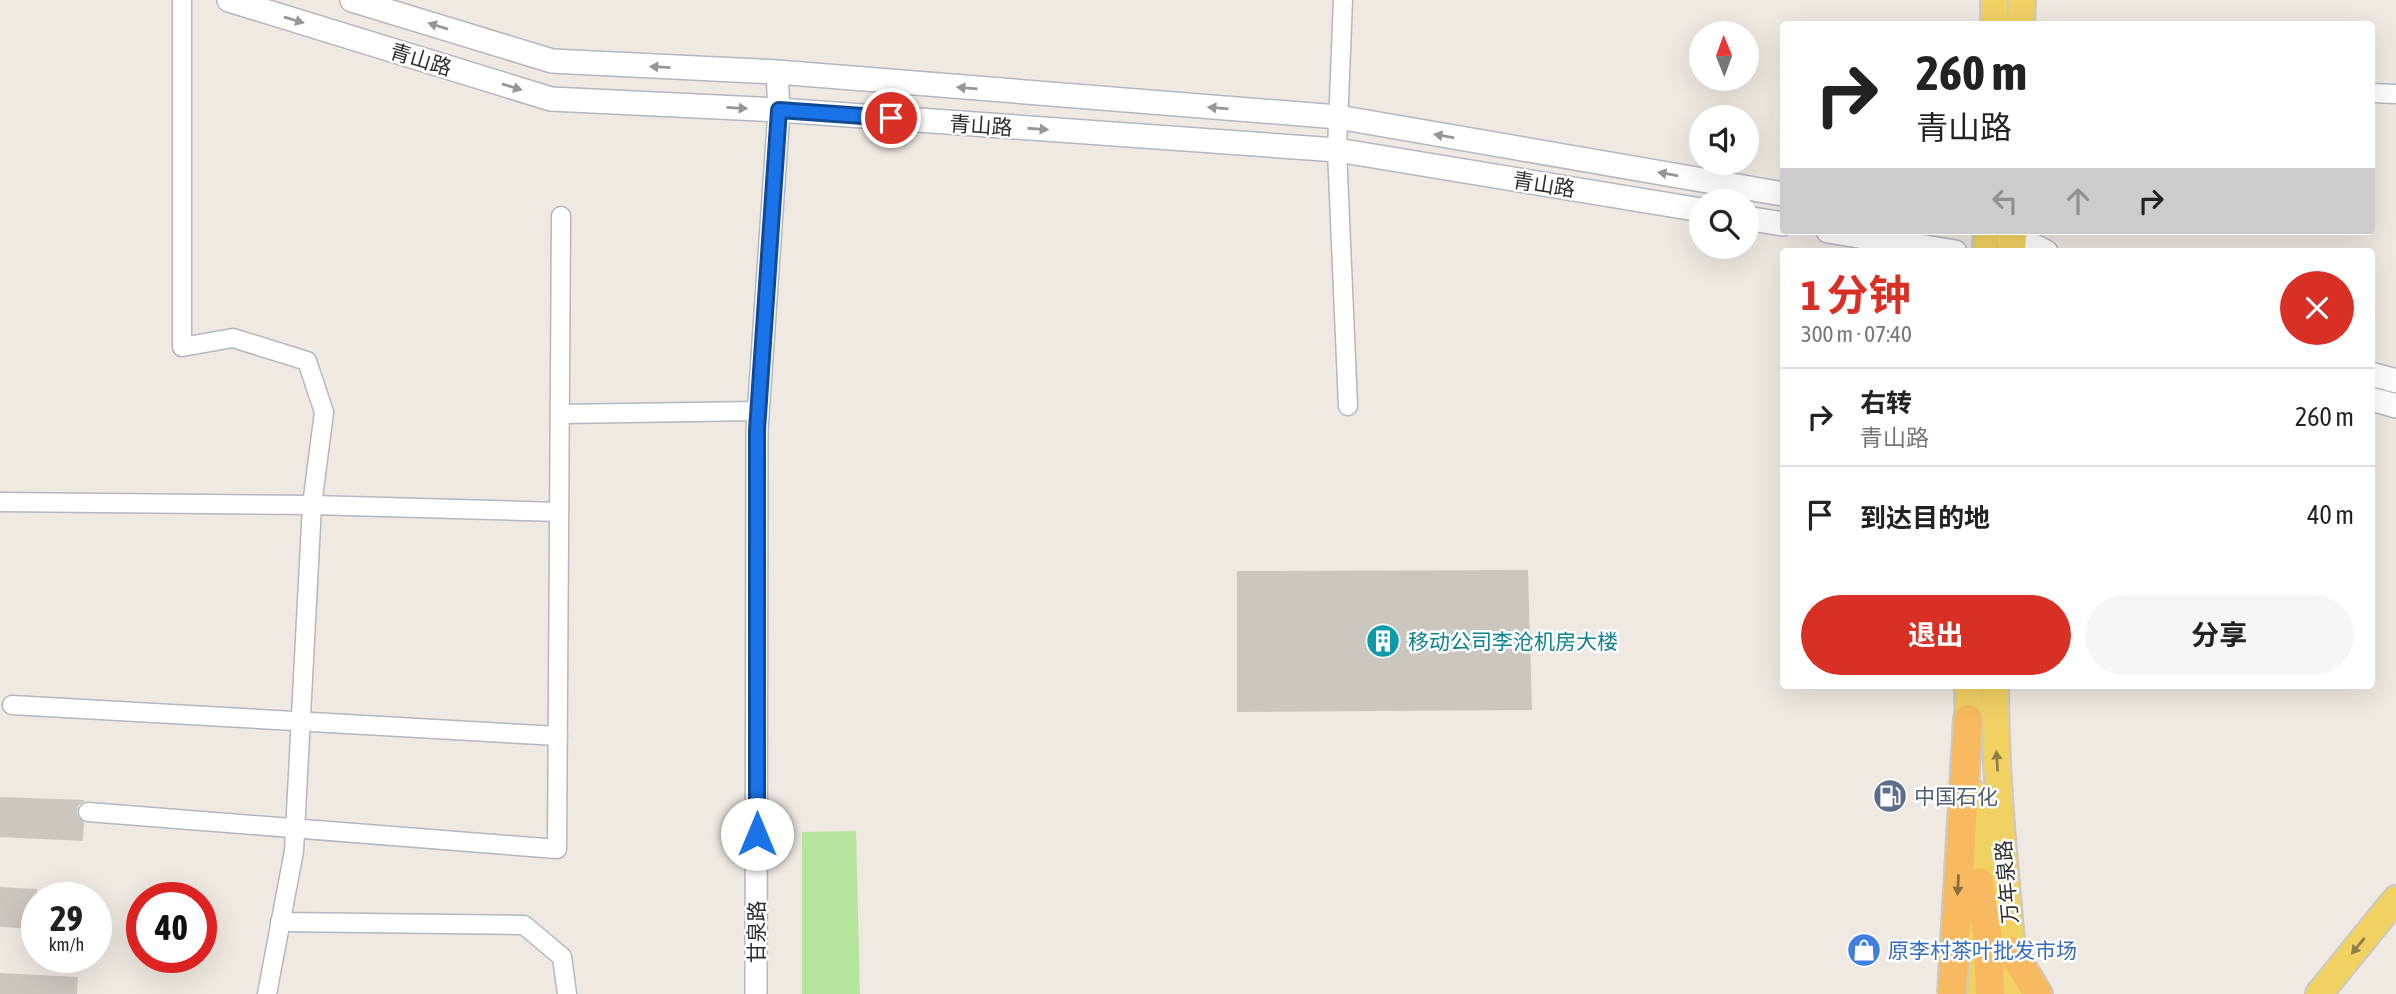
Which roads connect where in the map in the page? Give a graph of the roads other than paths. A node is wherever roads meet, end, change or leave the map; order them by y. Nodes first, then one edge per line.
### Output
1 (182, 0) edge
2 (229, 0) edge
3 (352, 0) edge
4 (1343, 0) edge
5 (1994, 0) edge
6 (2022, 0) edge
7 (389, 6) edge
8 (1994, 21) edge
9 (2021, 21) edge
10 (777, 72) junction
11 (2375, 93) edge
12 (2396, 94) edge
13 (779, 110) junction
14 (1338, 117) junction
15 (1337, 150) junction
16 (1780, 193) edge
17 (1689, 208) edge
18 (561, 216) dead end
19 (1759, 220) edge
20 (1780, 224) edge
21 (1852, 235) edge
22 (2008, 237) edge
23 (1931, 248) edge
24 (2036, 248) edge
25 (2375, 375) edge
26 (2396, 381) edge
27 (2375, 400) edge
28 (1348, 406) dead end
29 (2396, 406) edge
30 (759, 411) junction
31 (560, 414) junction
32 (0, 502) edge
33 (312, 505) junction
34 (559, 512) junction
35 (1968, 689) edge
36 (1995, 689) edge
37 (12, 705) dead end
38 (1968, 719) junction
39 (301, 722) junction
40 (558, 736) junction
41 (88, 812) dead end
42 (295, 828) junction
43 (1979, 882) junction
44 (2396, 899) edge
45 (280, 922) junction
46 (2012, 951) junction
47 (267, 994) edge
48 (567, 994) edge
49 (756, 994) edge
50 (1952, 994) edge
51 (1973, 994) edge
52 (1990, 994) edge
53 (2016, 994) edge
54 (2038, 994) edge
55 (2319, 994) edge

1 - 33 street
2 -> 13 main road, 青山路
3 - 7 main road, 青山路
4 - 14 street
5 - 8 main road
6 - 9 main road
10 -> 7 main road, 青山路
10 - 13 street, 甘泉路
14 -> 10 main road, 青山路
11 - 12 street
13 -> 15 main road, 青山路
13 - 30 street, 甘泉路
14 - 15 street
16 -> 14 main road, 青山路
15 - 17 main road, 青山路
15 - 28 street
18 - 31 street
19 - 20 main road
21 - 23 main road
22 - 24 main road
25 - 26 main road
27 - 29 main road
30 - 31 street
30 - 49 street, 甘泉路
31 - 34 street
32 - 33 street
33 - 34 street
33 - 39 street
34 - 40 street
35 - 38 main road, 万年泉路
46 -> 36 main road, 万年泉路
37 - 39 street
38 - 43 main road, 万年泉路
38 -> 50 highway, bridge
39 - 40 street
39 - 42 street
40 - 42 street
41 - 42 street
42 - 45 street
43 - 51 main road, 万年泉路
43 - 52 highway
44 -> 55 main road
45 - 47 street
45 - 48 street
46 - 53 main road, 万年泉路
46 - 54 highway

